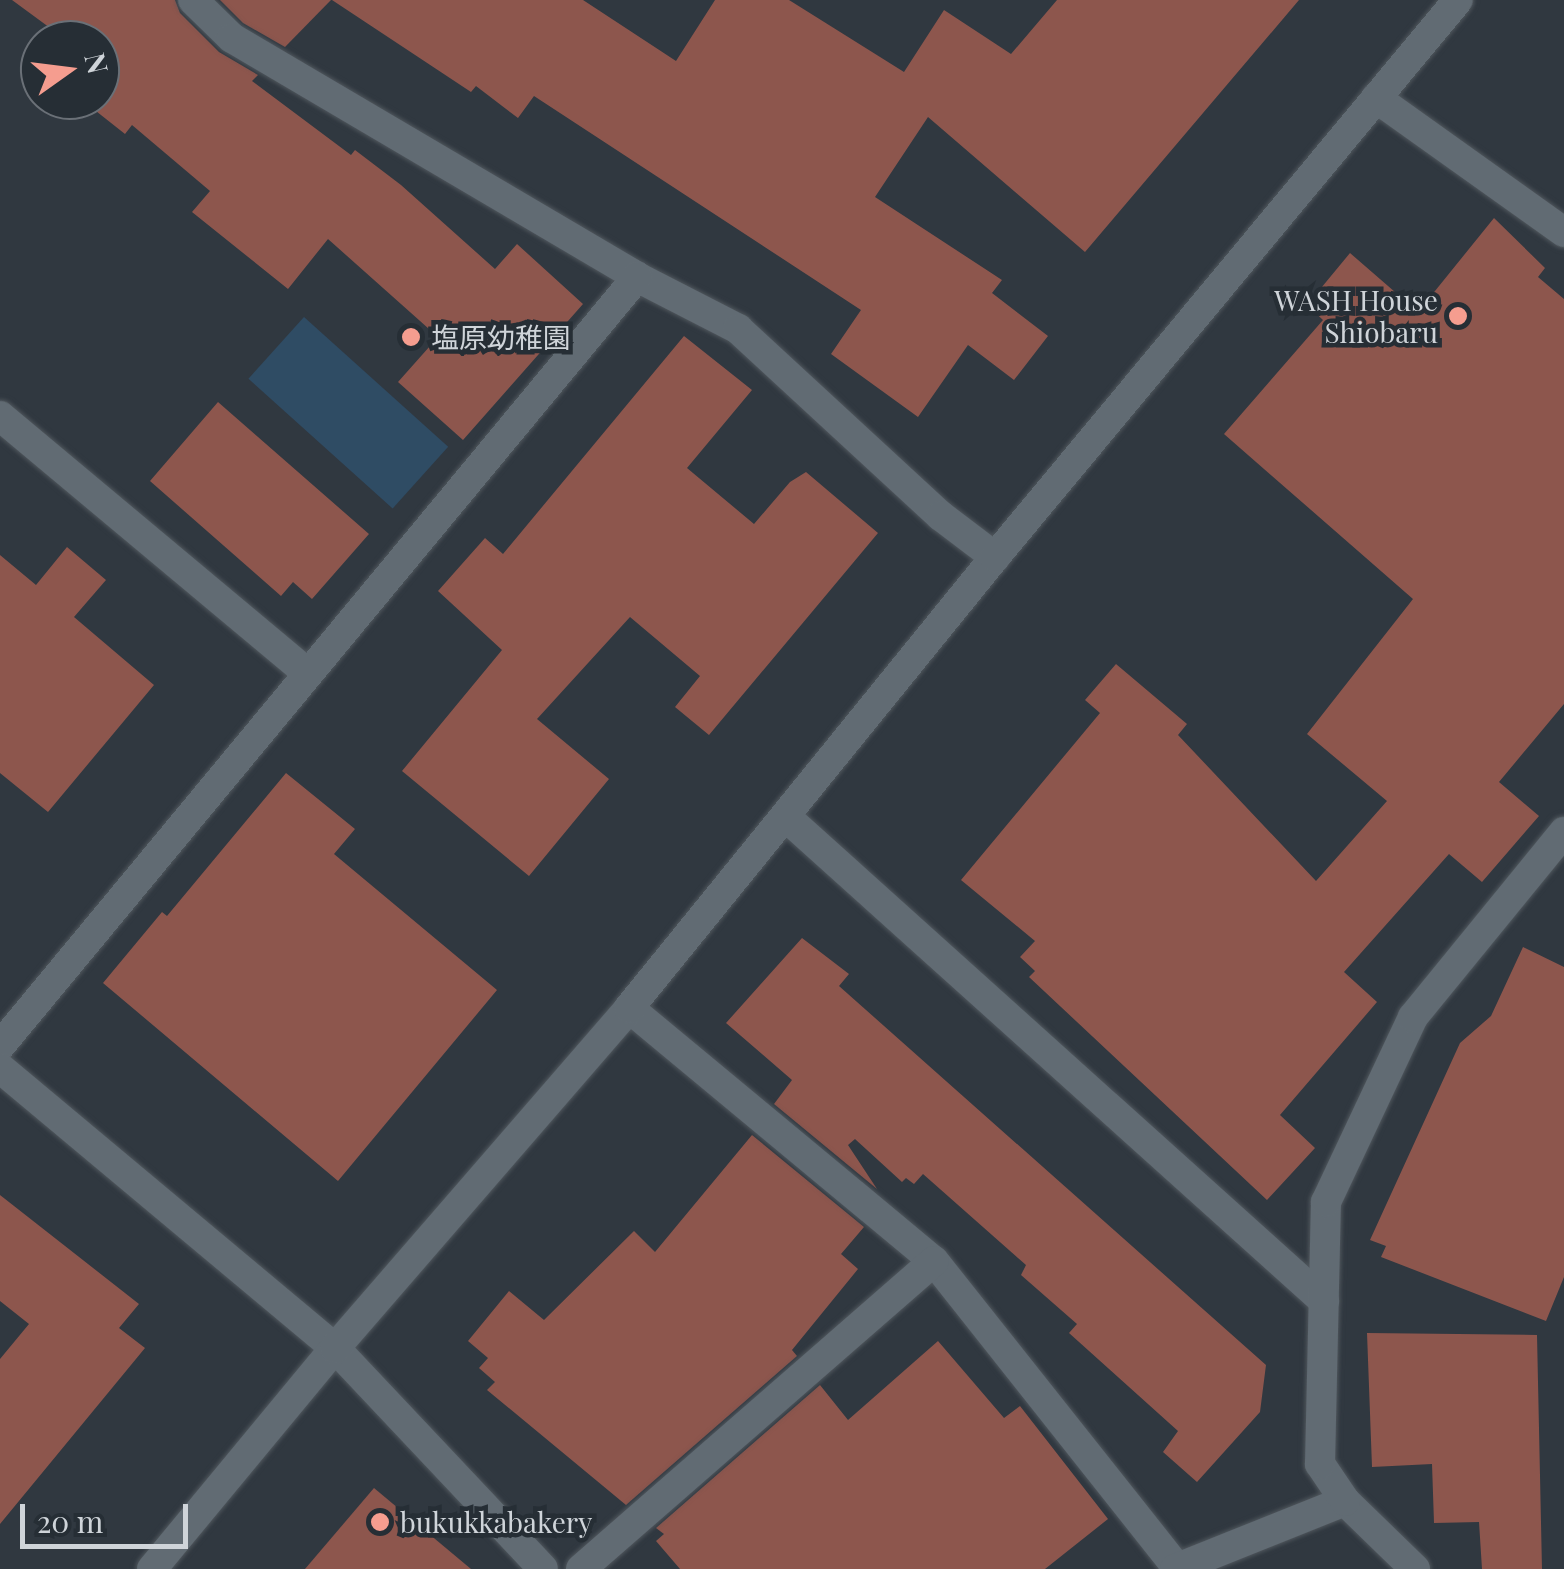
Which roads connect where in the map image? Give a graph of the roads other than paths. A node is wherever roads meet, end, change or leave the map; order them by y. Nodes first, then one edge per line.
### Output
1 (193, 0) edge
2 (1458, 0) edge
3 (1376, 98) junction
4 (1564, 232) edge
5 (636, 276) junction
6 (0, 416) edge
7 (995, 557) junction
8 (306, 672) junction
9 (786, 817) junction
10 (1564, 832) edge
11 (628, 1008) junction
12 (0, 1046) edge
13 (0, 1068) edge
14 (934, 1261) junction
15 (1324, 1300) junction
16 (335, 1348) junction
17 (1345, 1501) junction
18 (152, 1569) edge
19 (543, 1569) edge
20 (581, 1569) edge
21 (1176, 1569) edge
22 (1416, 1569) edge

1 - 5 street
2 - 3 street
3 - 4 street
3 - 7 street
5 - 7 street
5 - 8 street
6 - 8 street
7 - 9 street
8 - 12 street
9 - 11 street
9 - 15 street
10 - 15 street
11 - 14 street
11 - 16 street
13 - 16 street
14 - 20 street
14 - 21 street
15 - 17 street
16 - 18 street
16 - 19 street
17 - 21 street
17 - 22 street

